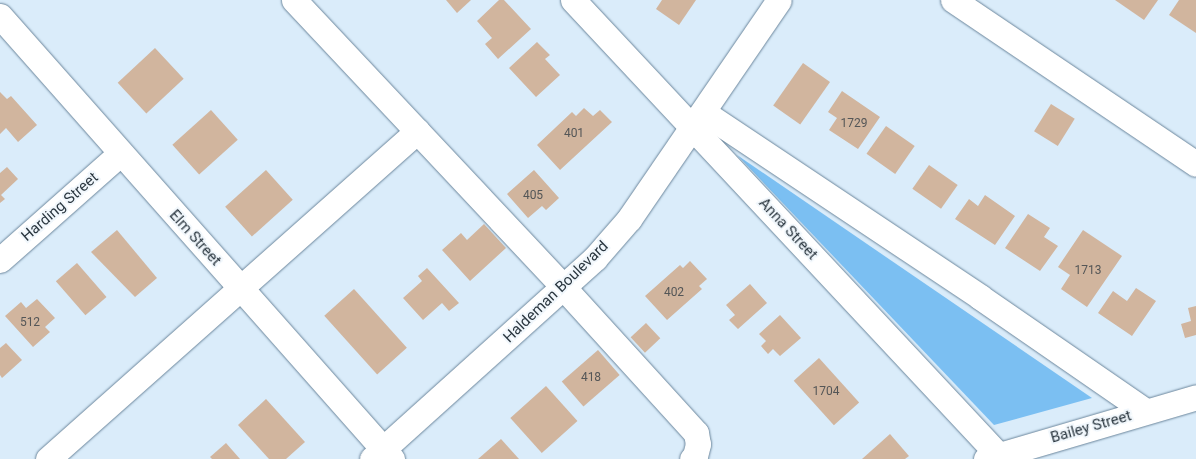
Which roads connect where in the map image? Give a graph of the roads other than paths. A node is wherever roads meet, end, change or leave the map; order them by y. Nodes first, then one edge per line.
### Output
1 (294, 0) edge
2 (573, 0) edge
3 (779, 0) edge
4 (953, 0) edge
5 (0, 17) edge
6 (698, 119) junction
7 (418, 131) junction
8 (120, 154) junction
9 (1196, 164) edge
10 (0, 260) edge
11 (564, 288) junction
12 (240, 289) junction
13 (1196, 397) edge
14 (1145, 412) junction
15 (382, 456) edge
16 (995, 457) edge
17 (48, 459) edge
18 (692, 459) edge

1 - 7 street
2 - 6 street, Anna Street
3 - 6 street, Haldeman Boulevard
4 - 9 street
5 - 8 street, Elm Street
6 - 11 street, Haldeman Boulevard
6 - 14 street, Anna Street
6 - 16 street, Anna Street
7 - 11 street
7 - 12 street
8 - 10 street, Harding Street
8 - 12 street, Elm Street
11 - 15 street, Haldeman Boulevard
11 - 18 street
12 - 15 street, Elm Street
12 - 17 street
13 - 14 street, Bailey Street
14 - 16 street, Bailey Street

